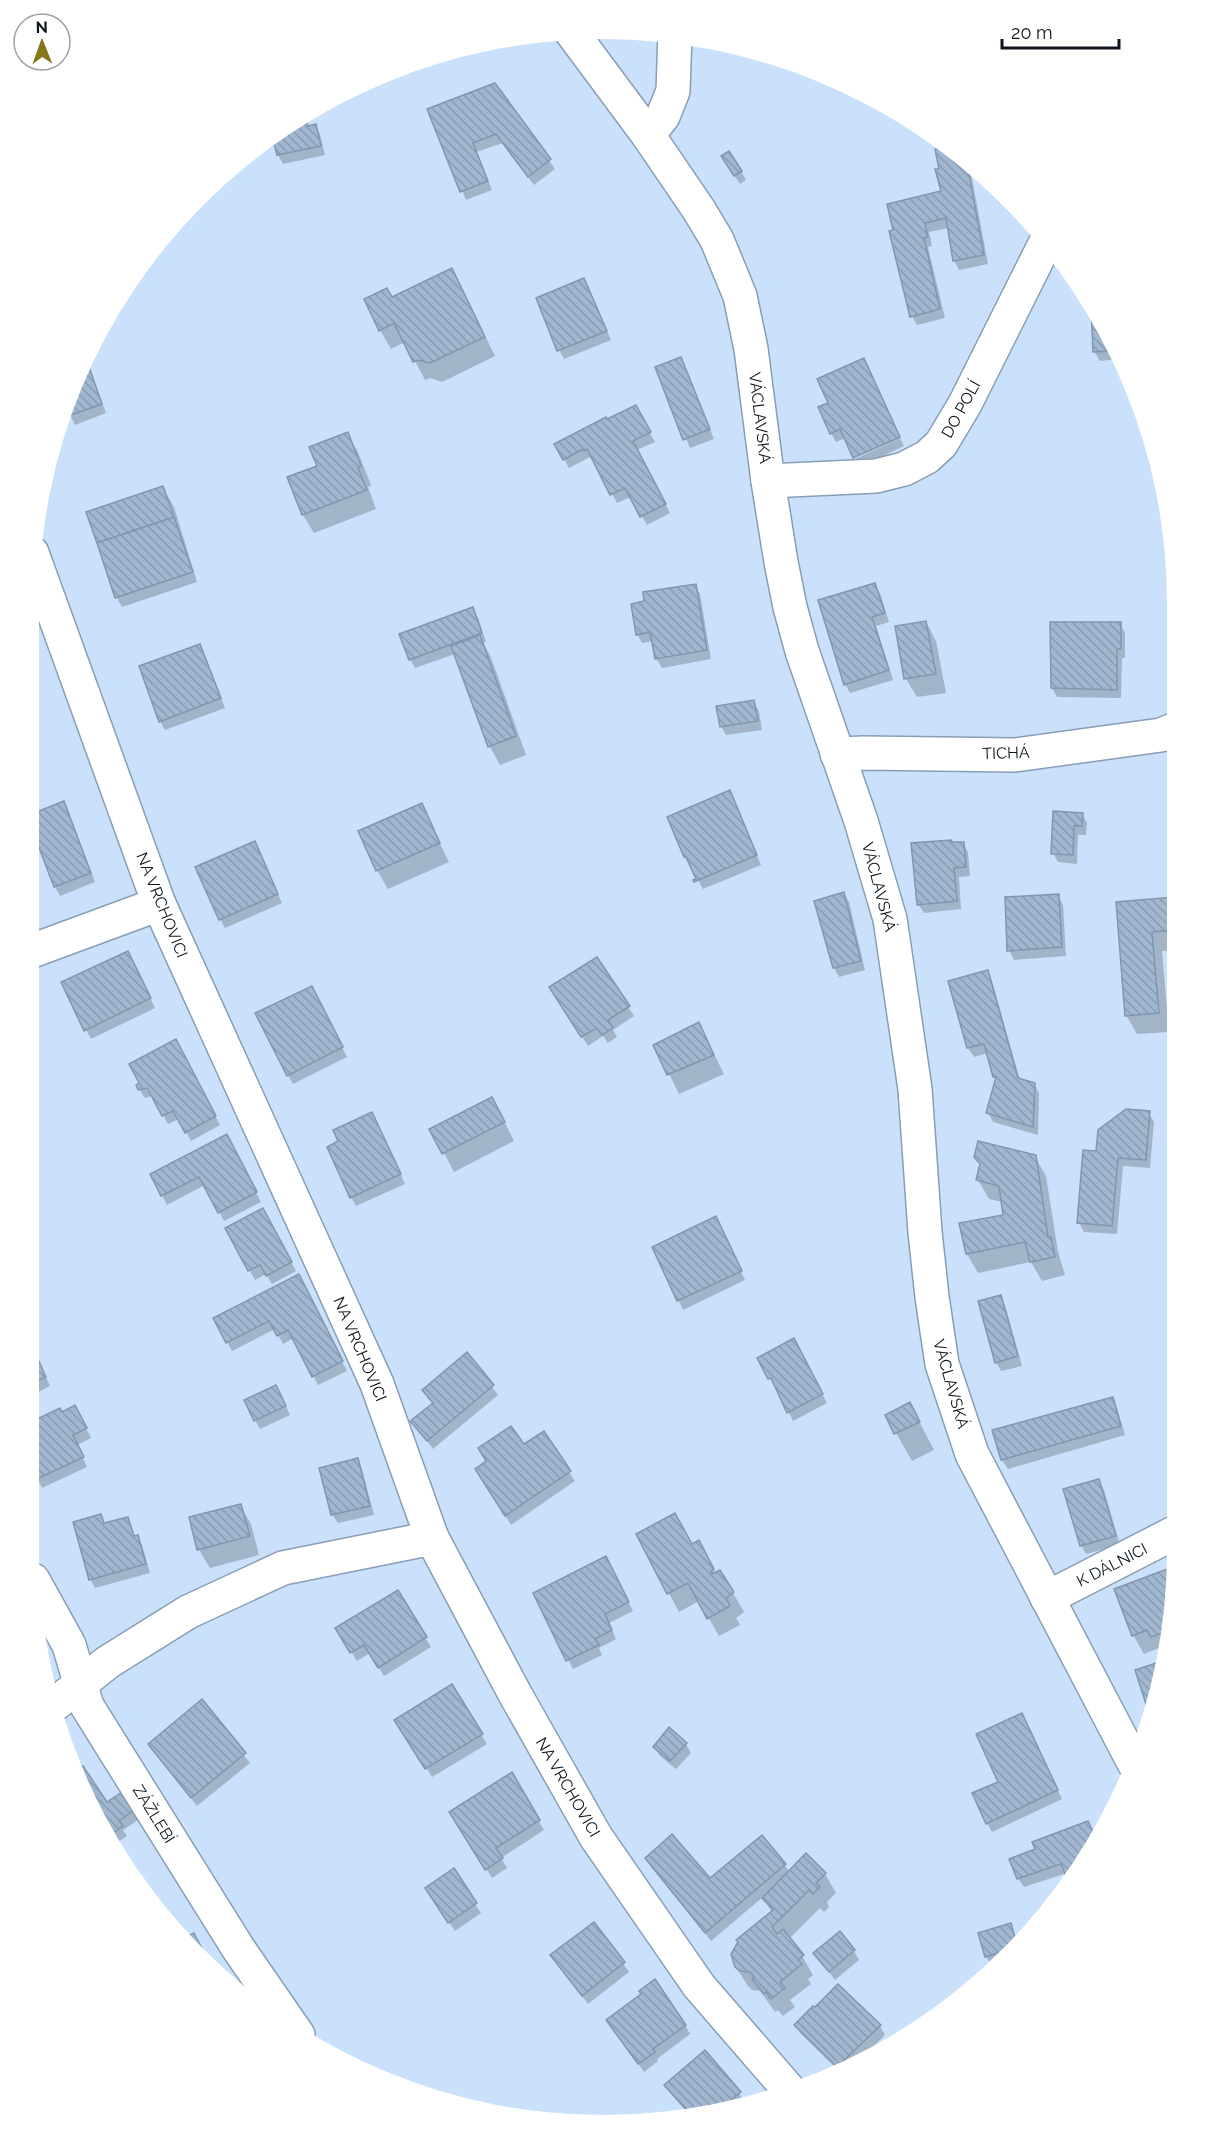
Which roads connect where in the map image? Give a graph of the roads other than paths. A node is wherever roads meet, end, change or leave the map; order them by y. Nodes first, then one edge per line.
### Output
1 (577, 40) edge
2 (675, 44) edge
3 (648, 135) junction
4 (1042, 250) edge
5 (768, 481) junction
6 (40, 574) edge
7 (1167, 732) edge
8 (837, 754) junction
9 (159, 904) junction
10 (39, 948) edge
11 (1167, 1537) edge
12 (432, 1538) junction
13 (41, 1594) edge
14 (1047, 1598) junction
15 (80, 1683) junction
16 (59, 1701) edge
17 (1129, 1754) edge
18 (285, 2017) edge
19 (785, 2085) edge

1 - 3 street, VÁCLAVSKÁ
2 - 3 street
3 - 5 street, VÁCLAVSKÁ
4 - 5 street, DO POLÍ
5 - 8 street, VÁCLAVSKÁ
6 - 9 street, NA VRCHOVICI
7 - 8 street, TICHÁ
8 - 14 street, VÁCLAVSKÁ
9 - 10 street
9 - 12 street, NA VRCHOVICI
11 - 14 street, K DÁLNICI
12 - 15 street
12 - 19 street, NA VRCHOVICI
13 - 15 street, ZÁŽLEBÍ
14 - 17 street, VÁCLAVSKÁ
15 - 16 street
15 - 18 street, ZÁŽLEBÍ

